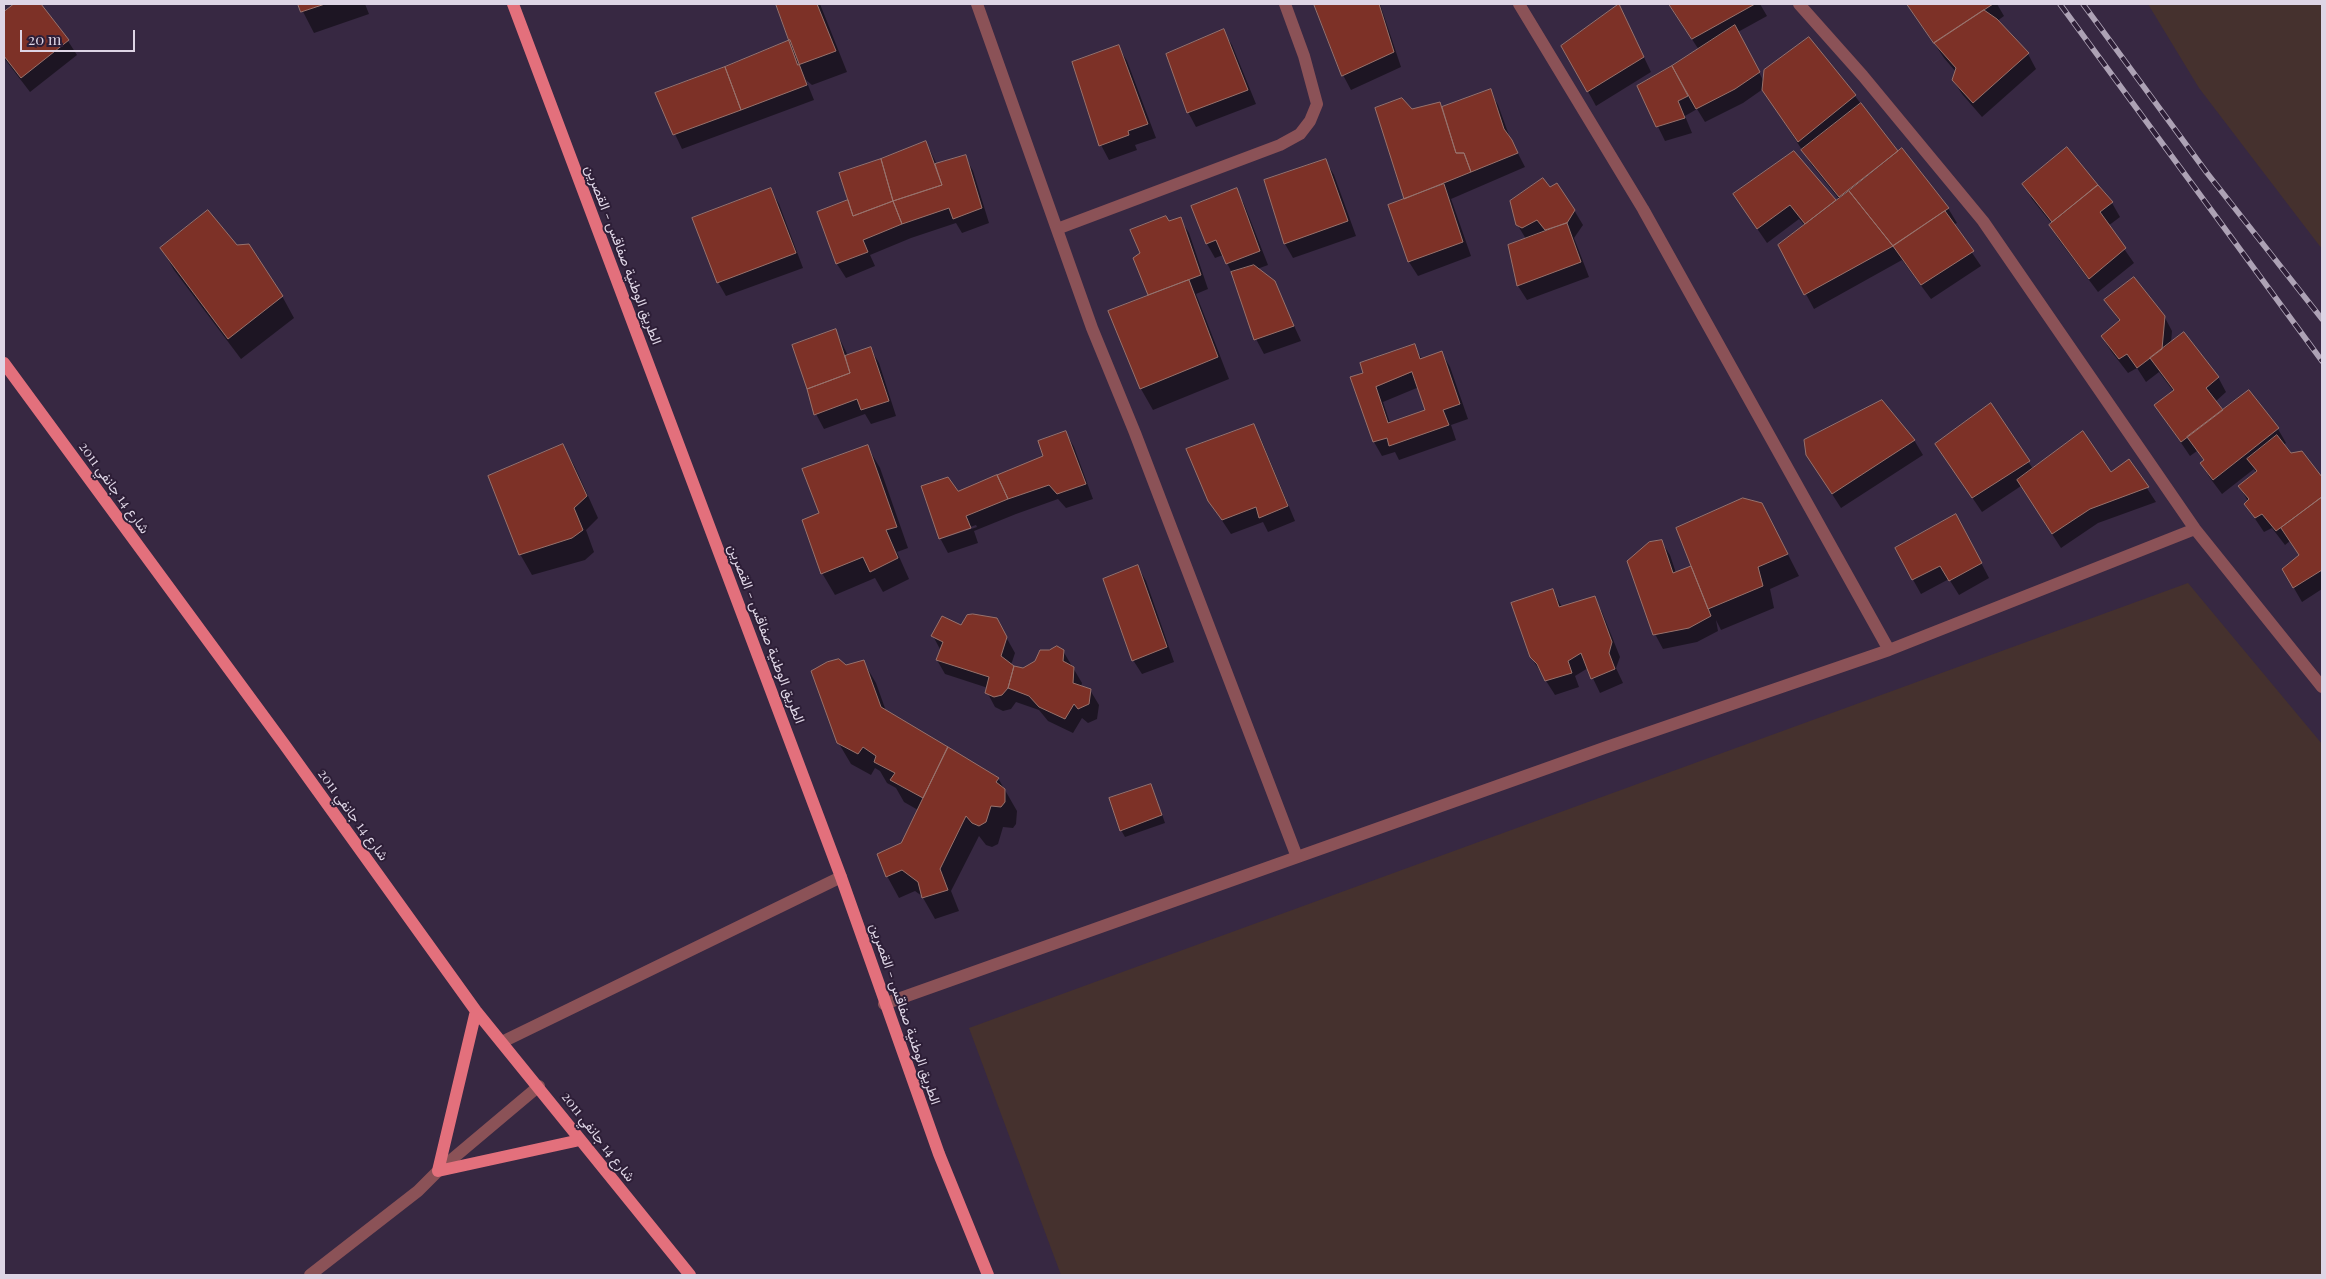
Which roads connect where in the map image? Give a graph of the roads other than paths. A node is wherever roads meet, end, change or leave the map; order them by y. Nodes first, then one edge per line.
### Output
1 (513, 4) edge
2 (977, 4) edge
3 (1285, 4) edge
4 (1519, 4) edge
5 (1799, 4) edge
6 (1057, 229) junction
7 (4, 363) edge
8 (2195, 530) junction
9 (1888, 650) junction
10 (2322, 687) edge
11 (1297, 857) junction
12 (841, 878) junction
13 (884, 1004) junction
14 (476, 1011) junction
15 (502, 1042) junction
16 (539, 1086) junction
17 (580, 1140) junction
18 (438, 1171) junction
19 (310, 1275) edge
20 (690, 1275) edge
21 (988, 1275) edge

1 - 12 main road, الطريق الوطنية صفاقس - القصرين
2 - 6 street
3 - 6 street
4 - 9 street
5 - 8 street
6 - 11 street
7 - 14 main road, شارع 14 جانفي 2011
8 - 9 street
8 - 10 street
9 - 11 street
11 - 13 street
12 - 13 main road, الطريق الوطنية صفاقس - القصرين
12 - 15 street
13 - 21 main road, الطريق الوطنية صفاقس - القصرين
14 - 15 main road, شارع 14 جانفي 2011
14 - 18 main road
15 - 16 main road, شارع 14 جانفي 2011
16 - 17 main road, شارع 14 جانفي 2011
16 - 18 street
17 - 18 main road
17 - 20 main road, شارع 14 جانفي 2011
18 - 19 street

